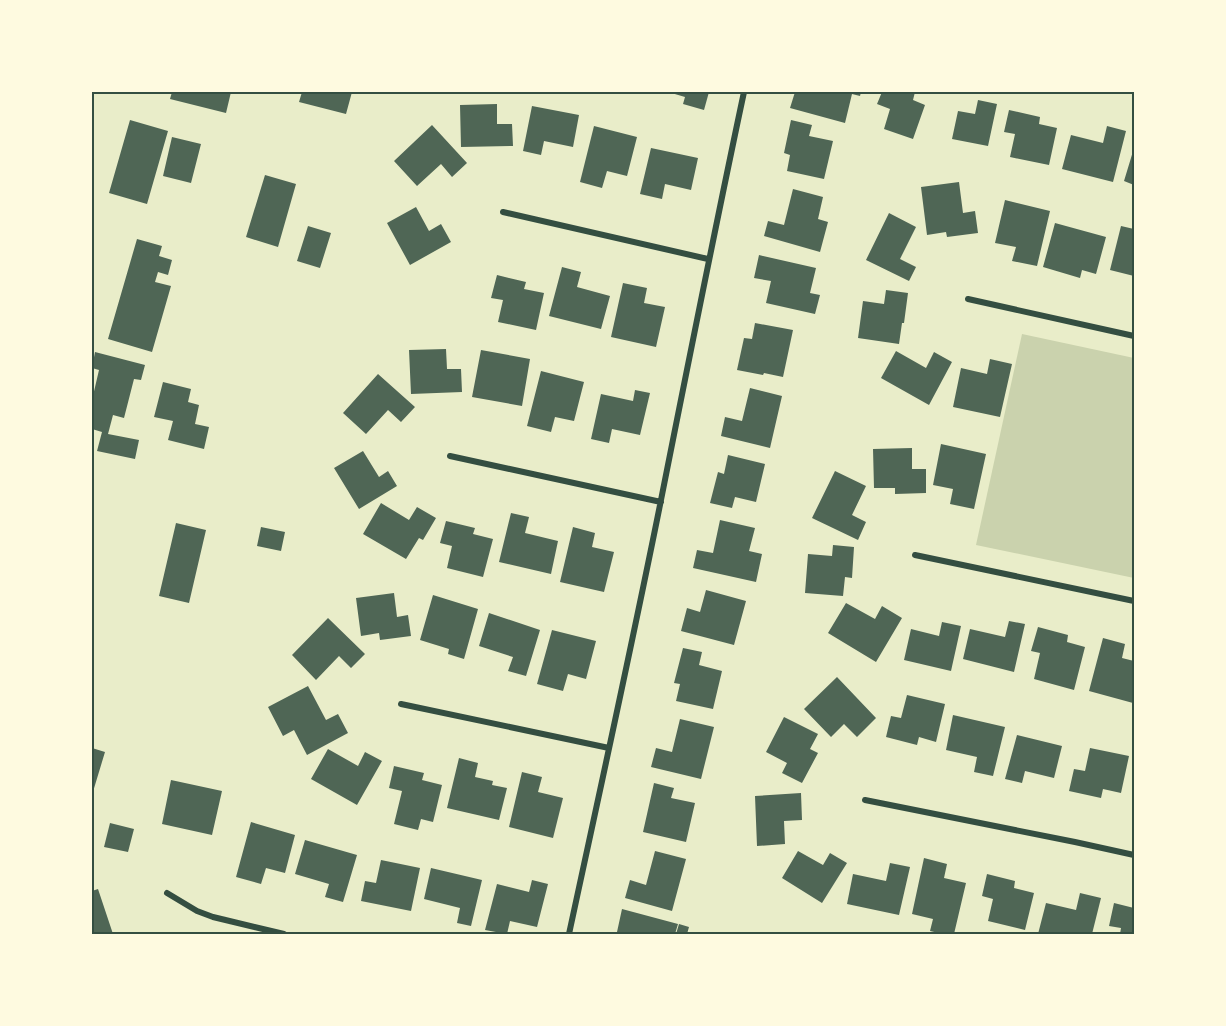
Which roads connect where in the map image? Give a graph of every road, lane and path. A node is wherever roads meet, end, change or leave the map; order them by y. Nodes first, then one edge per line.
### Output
1 (744, 92) edge
2 (504, 212) dead end
3 (708, 259) junction
4 (968, 299) dead end
5 (1134, 336) edge
6 (450, 456) dead end
7 (661, 501) junction
8 (915, 555) dead end
9 (1134, 601) edge
10 (401, 704) dead end
11 (609, 748) junction
12 (865, 800) dead end
13 (1134, 855) edge
14 (167, 893) dead end
15 (284, 934) edge
16 (569, 934) edge

1 - 3 street
2 - 3 street
3 - 7 street
4 - 5 street
6 - 7 street
7 - 11 street
8 - 9 street
10 - 11 street
11 - 16 street
12 - 13 street
14 - 15 street

